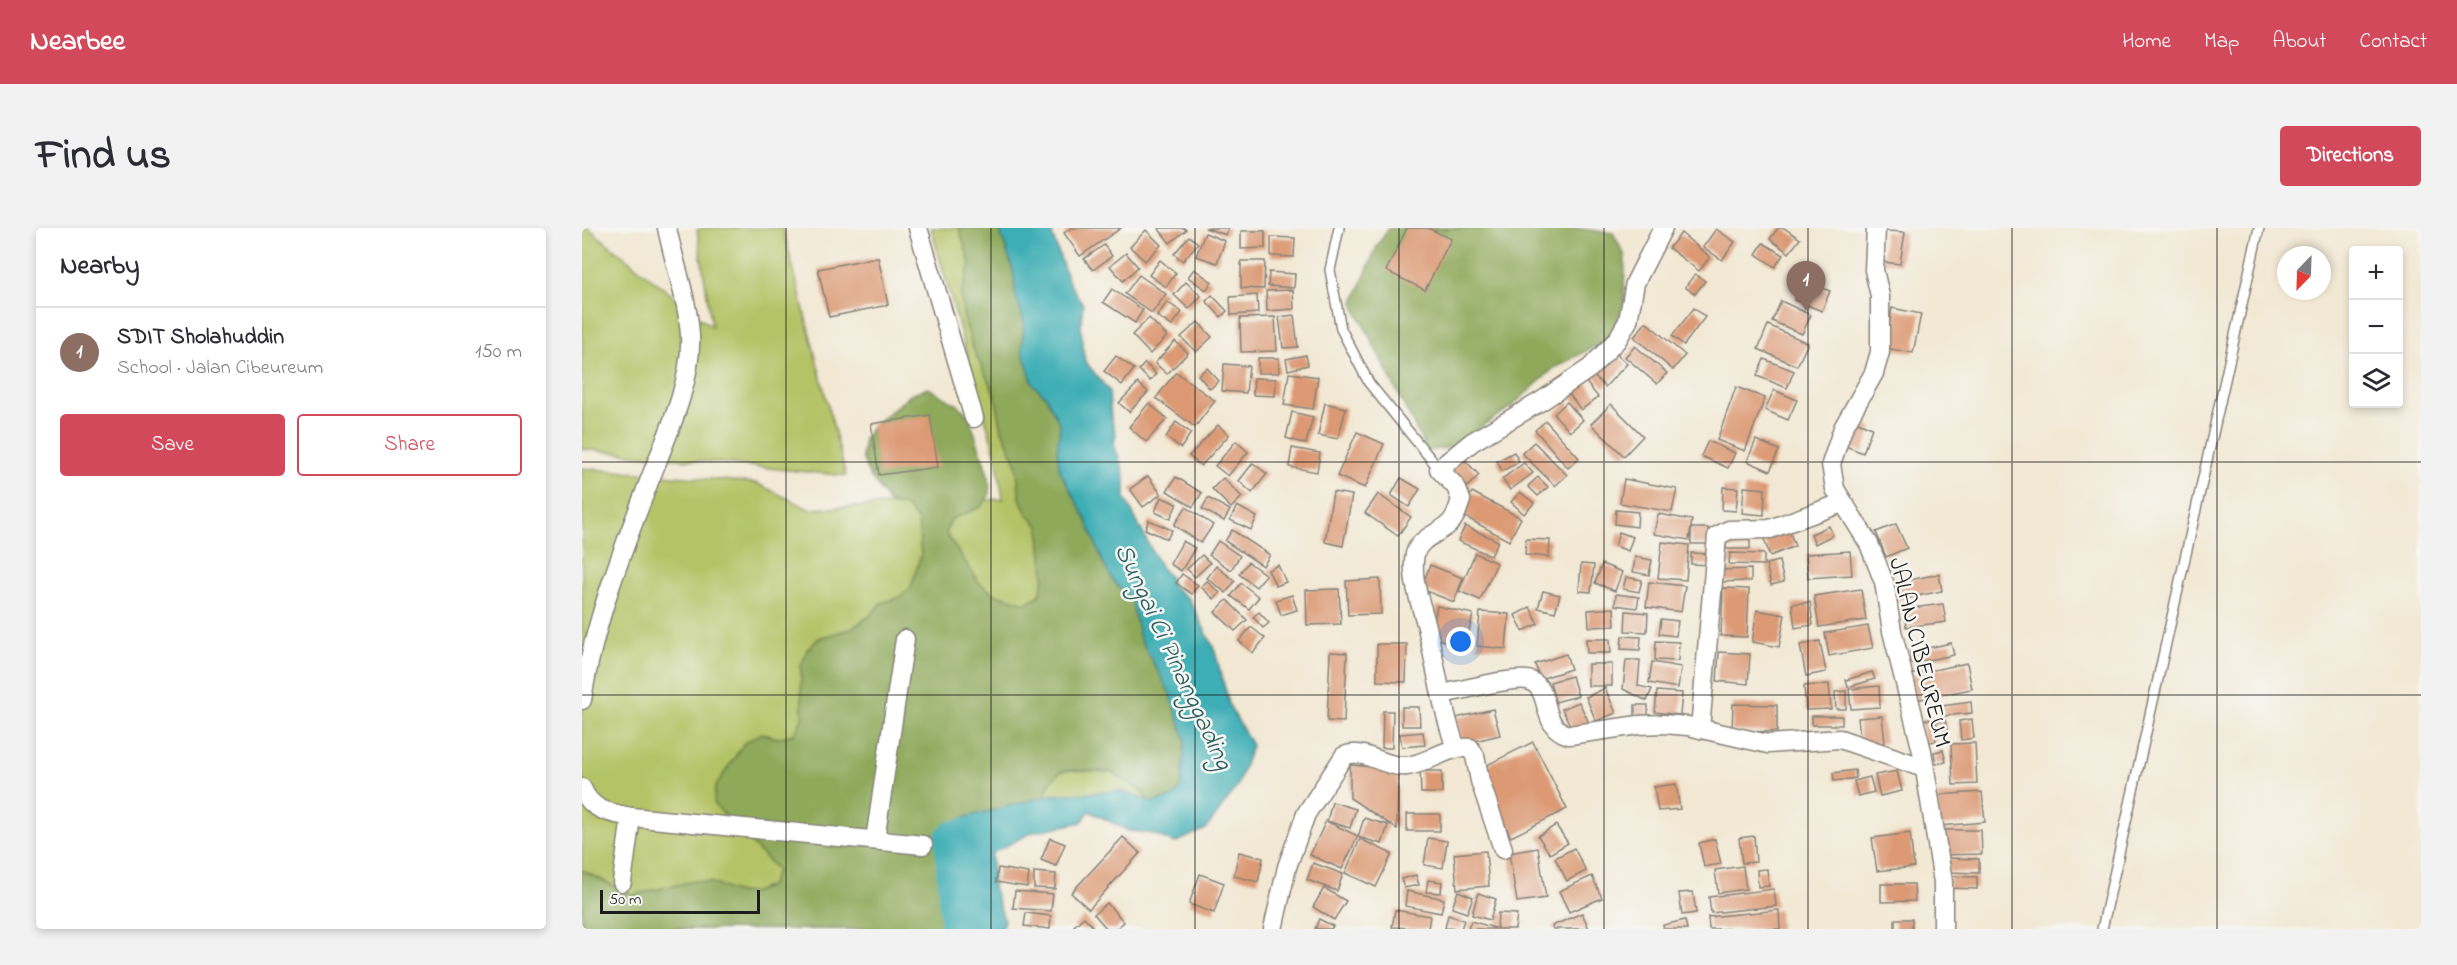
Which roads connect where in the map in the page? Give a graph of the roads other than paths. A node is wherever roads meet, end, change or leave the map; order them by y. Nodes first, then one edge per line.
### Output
1 (667, 228) edge
2 (918, 228) edge
3 (1339, 228) edge
4 (1663, 228) edge
5 (1876, 228) edge
6 (2259, 228) edge
7 (974, 418) dead end
8 (1439, 469) junction
9 (1842, 503) junction
10 (905, 639) dead end
11 (1442, 694) junction
12 (582, 700) edge
13 (1700, 729) junction
14 (1456, 748) junction
15 (1924, 768) junction
16 (582, 788) edge
17 (631, 817) junction
18 (875, 840) junction
19 (923, 845) dead end
20 (1503, 849) dead end
21 (622, 882) dead end
22 (1273, 929) edge
23 (1942, 929) edge
24 (2102, 929) edge

1 - 12 street
2 - 7 street
3 - 8 lane
4 - 8 street
5 - 9 street, JALAN CIBEUREUM
6 - 24 lane
8 - 11 street
9 - 13 street
9 - 15 street, JALAN CIBEUREUM
10 - 18 street
11 - 13 street
11 - 14 street
13 - 15 street
14 - 20 street
14 - 22 street
15 - 23 street, JALAN CIBEUREUM
16 - 17 street
17 - 18 street
17 - 21 street
18 - 19 street

